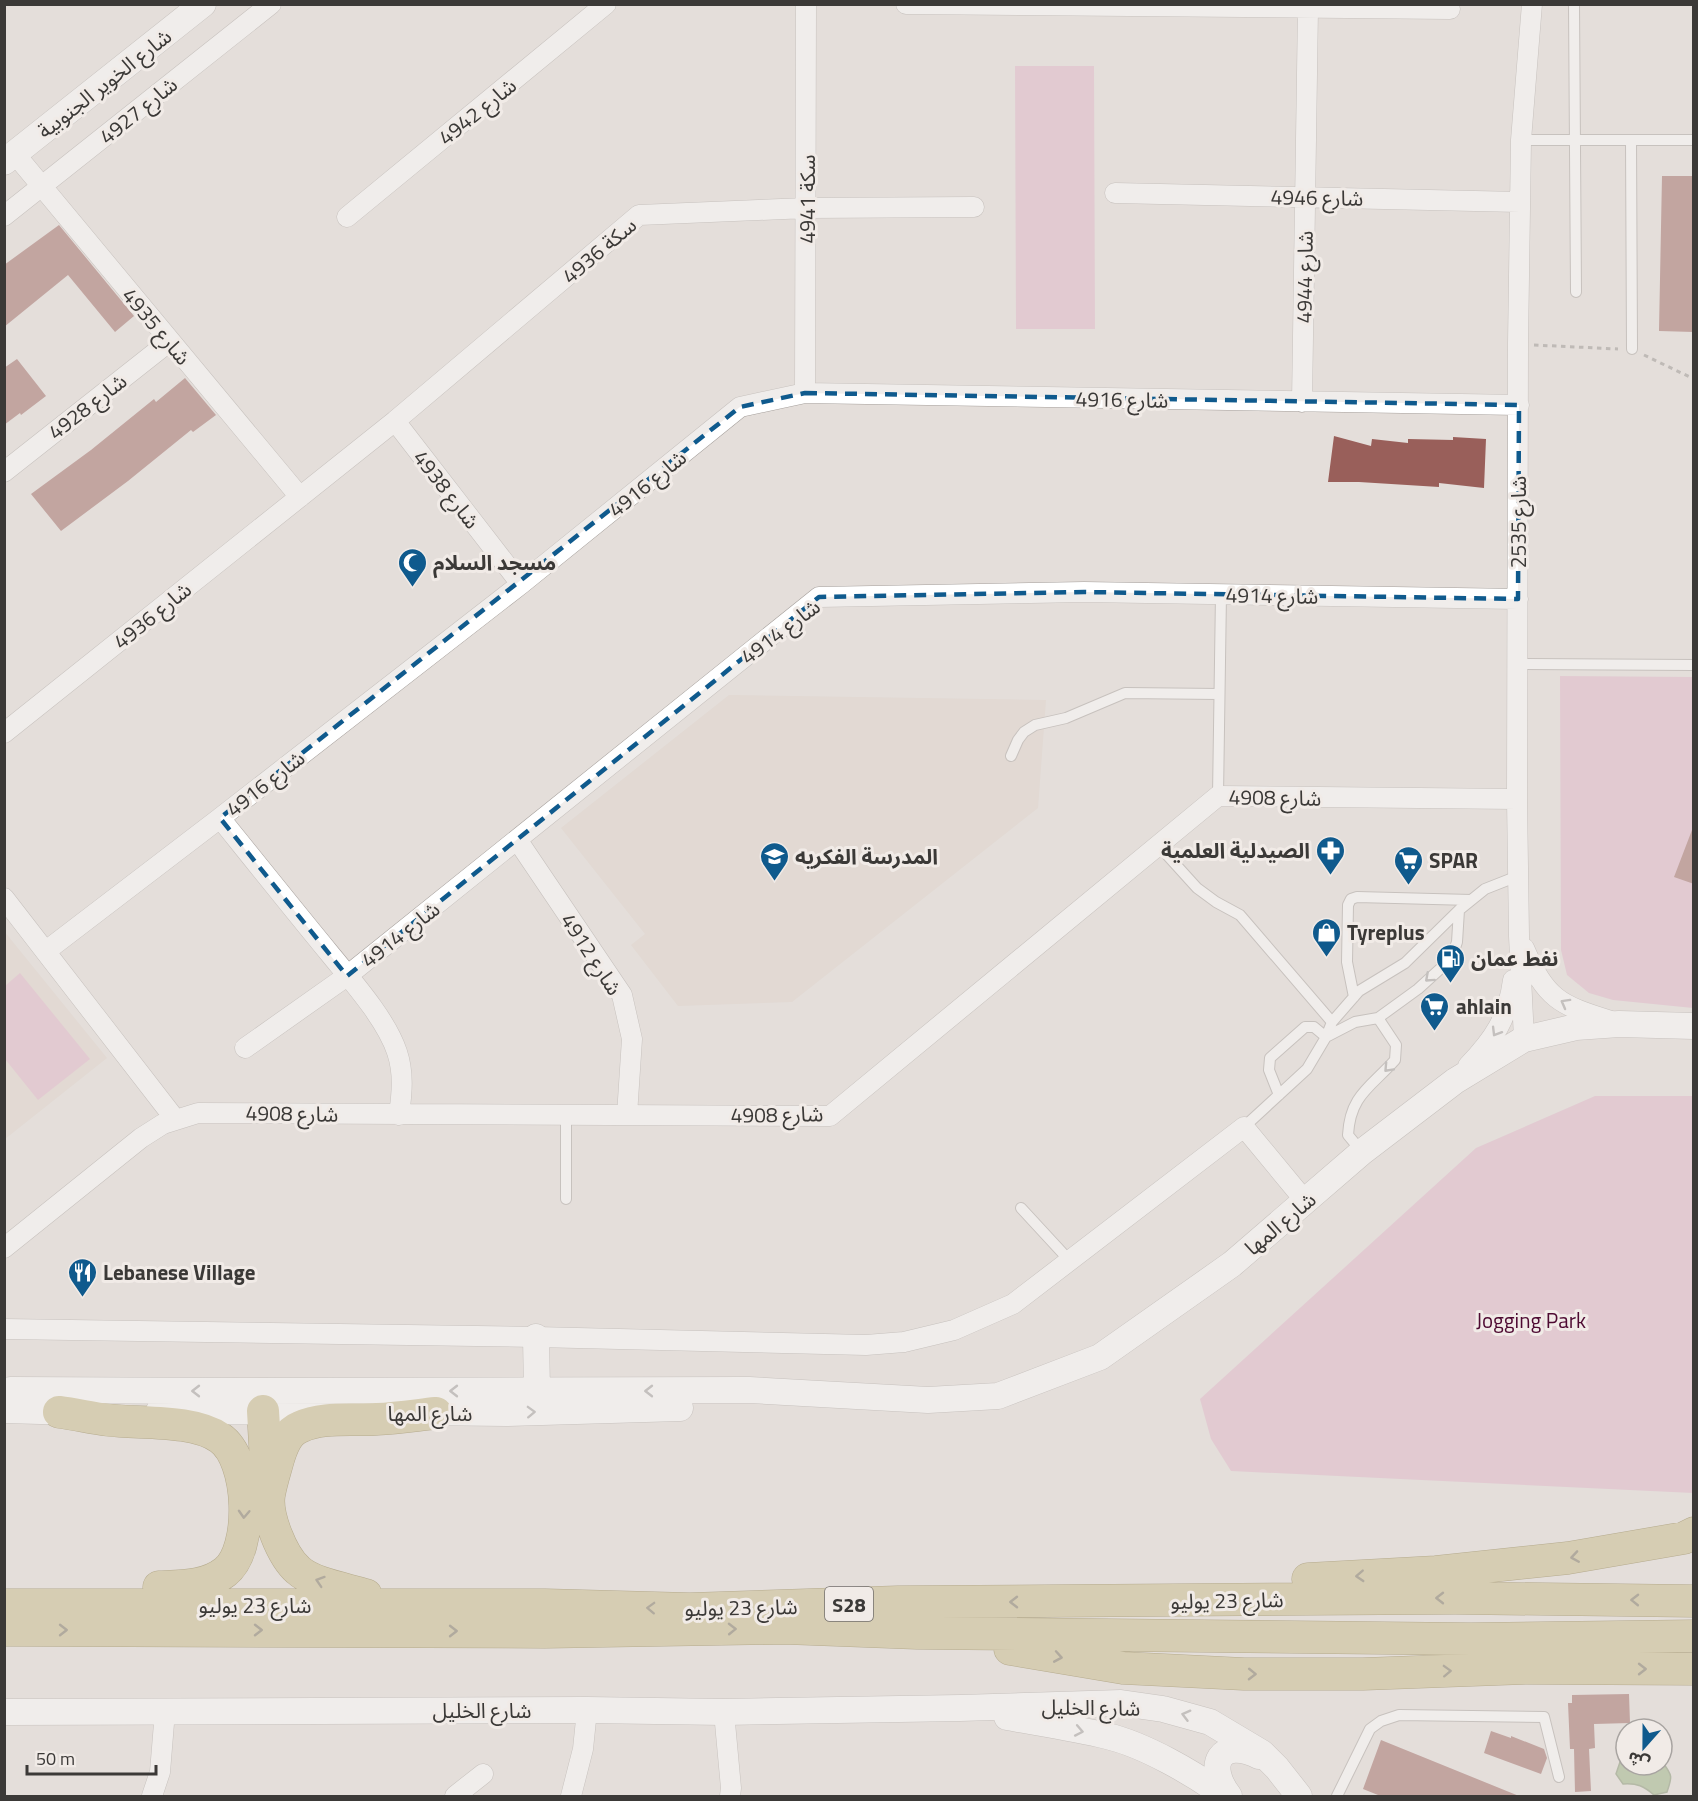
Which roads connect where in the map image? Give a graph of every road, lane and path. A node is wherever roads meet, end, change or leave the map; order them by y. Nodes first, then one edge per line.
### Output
1 (203, 4) edge
2 (271, 4) edge
3 (606, 4) edge
4 (806, 4) edge
5 (906, 4) edge
6 (1532, 4) edge
7 (1574, 4) edge
8 (1308, 8) junction
9 (1450, 9) dead end
10 (1521, 140) junction
11 (1574, 140) junction
12 (1631, 140) junction
13 (1694, 140) edge
14 (10, 158) edge
15 (42, 187) junction
16 (1114, 193) dead end
17 (1305, 197) junction
18 (1520, 202) junction
19 (974, 207) dead end
20 (807, 208) junction
21 (4, 216) edge
22 (347, 217) dead end
23 (1576, 292) dead end
24 (170, 341) junction
25 (1518, 344) junction
26 (1632, 349) junction
27 (1694, 379) edge
28 (805, 393) junction
29 (1302, 402) junction
30 (1519, 405) junction
31 (395, 422) junction
32 (4, 472) edge
33 (300, 498) junction
34 (521, 584) junction
35 (1221, 594) junction
36 (1518, 599) junction
37 (1518, 664) junction
38 (1694, 665) edge
39 (1219, 694) junction
40 (4, 732) edge
41 (1011, 756) dead end
42 (1218, 796) junction
43 (1517, 799) junction
44 (220, 818) junction
45 (518, 841) junction
46 (1158, 845) junction
47 (1518, 876) junction
48 (4, 898) edge
49 (1471, 900) junction
50 (1459, 910) junction
51 (1519, 936) junction
52 (46, 951) junction
53 (347, 976) junction
54 (1354, 997) junction
55 (1378, 1018) junction
56 (1332, 1022) junction
57 (1619, 1024) junction
58 (1694, 1026) edge
59 (1326, 1037) junction
60 (1524, 1039) junction
61 (245, 1048) dead end
62 (1455, 1081) junction
63 (1279, 1095) junction
64 (399, 1115) junction
65 (566, 1115) junction
66 (627, 1115) junction
67 (175, 1119) junction
68 (1244, 1127) junction
69 (1362, 1152) junction
70 (566, 1199) dead end
71 (1306, 1202) junction
72 (1021, 1208) dead end
73 (4, 1248) edge
74 (1069, 1260) junction
75 (4, 1329) edge
76 (536, 1337) junction
77 (4, 1391) edge
78 (239, 1391) junction
79 (354, 1391) junction
80 (537, 1391) junction
81 (854, 1397) junction
82 (4, 1410) edge
83 (263, 1411) junction
84 (59, 1412) junction
85 (436, 1413) junction
86 (256, 1489) junction
87 (1694, 1533) edge
88 (4, 1600) edge
89 (1694, 1601) edge
90 (1065, 1602) junction
91 (396, 1604) junction
92 (4, 1605) edge
93 (4, 1630) edge
94 (917, 1633) junction
95 (1694, 1636) edge
96 (1694, 1669) edge
97 (960, 1708) junction
98 (587, 1710) junction
99 (165, 1711) junction
100 (4, 1712) edge
101 (724, 1712) junction
102 (1277, 1768) junction
103 (1559, 1777) dead end
104 (1341, 1795) edge
105 (152, 1797) edge
106 (571, 1797) edge
107 (730, 1797) edge
108 (1225, 1797) edge
109 (1229, 1797) edge
110 (1299, 1797) edge

1 - 14 street, شارع الخوير الجنوبية
2 - 15 street, شارع 4927
3 - 22 street, 4942 شارع
4 - 20 street, سكة 4941
5 - 8 street
6 - 10 street, 2535 شارع
7 - 11 lane
8 - 9 street
8 - 17 street, 4944 شارع
10 - 11 lane
10 - 18 street, 2535 شارع
11 - 12 lane
11 - 23 lane
12 - 13 lane
12 - 26 lane
14 - 15 street, 4935 شارع
15 - 21 street, شارع 4927
15 - 24 street, 4935 شارع
16 - 17 street, 4946 شارع
17 - 18 street, 4946 شارع
17 - 29 street, 4944 شارع
18 - 25 street, 2535 شارع
19 - 20 street, سكة 4936
20 - 28 street, سكة 4941
20 - 31 street, سكة 4936
24 - 32 street, 4928 شارع
24 - 33 street, 4935 شارع
25 - 26 path
25 - 30 street, 2535 شارع
26 - 27 path
28 - 29 street, 4916 شارع
28 - 34 street, 4916 شارع
29 - 30 street, 4916 شارع
30 - 36 street, 2535 شارع
31 - 33 street, سكة 4936
31 - 34 street, شارع 4938
33 - 40 street, 4936 شارع
34 - 44 street, 4916 شارع
35 - 36 street, 4914 شارع
35 - 39 lane
35 - 45 street, 4914 شارع
36 - 37 street, 2535 شارع
37 - 38 lane
37 - 43 street, 2535 شارع
39 - 41 lane
39 - 42 lane
42 - 43 street, 4908 شارع
42 - 46 street, 4908 شارع
43 - 47 street, 2535 شارع
44 - 52 street
44 - 53 street, 4916 شارع
45 - 53 street, 4914 شارع
45 - 66 street, 4912 شارع
46 - 56 lane
46 - 66 street, 4908 شارع
47 - 49 lane
47 - 51 street, 2535 شارع
48 - 52 street
49 - 50 lane
49 - 54 lane
50 - 54 lane
50 -> 55 lane
57 -> 51 street
51 - 60 street, 2535 شارع
51 -> 62 street
52 - 67 street
53 - 61 street, 4914 شارع
53 - 64 street, 4916 شارع
54 - 56 lane
55 - 59 lane
55 -> 69 lane
56 - 59 lane
57 - 58 street, شارع المها
57 - 60 street, شارع المها
59 - 63 lane
59 - 63 lane
60 - 62 street, شارع المها
62 - 69 street, شارع المها
63 - 68 lane
64 - 65 street, 4908 شارع
64 - 67 street, 4908 شارع
65 - 66 street, 4908 شارع
65 - 70 lane
67 - 73 street, 4908 شارع
68 - 71 street
68 - 74 street
69 - 71 street, شارع المها
71 - 81 street, شارع المها
72 - 74 lane
74 - 76 street
75 - 76 street
76 - 80 street
78 -> 77 street, شارع المها
78 - 79 street, شارع المها
78 - 83 street
80 -> 79 street, شارع المها
79 - 83 street
81 -> 80 street, شارع المها
85 -> 81 street, شارع المها
82 - 84 street, شارع المها
83 - 84 street, شارع المها
83 - 85 street, شارع المها
83 - 86 main road
84 - 86 main road
85 - 86 main road
86 -> 88 main road
91 -> 86 main road
87 -> 90 main road
89 -> 90 main road, شارع 23 يوليو / S28
90 -> 91 main road, شارع 23 يوليو / S28
91 - 92 main road, شارع 23 يوليو / S28
93 -> 94 main road, شارع 23 يوليو / S28
94 - 95 main road, شارع 23 يوليو / S28
94 -> 96 main road
97 - 101 street, شارع الخليل
102 -> 97 street, شارع الخليل
97 -> 108 street, شارع الخليل
98 - 99 street, شارع الخليل
98 - 101 street, شارع الخليل
98 - 106 street
99 - 100 street, شارع الخليل
99 - 105 street
101 - 107 street
102 - 109 street
102 - 110 street, شارع الخليل
103 - 104 lane

